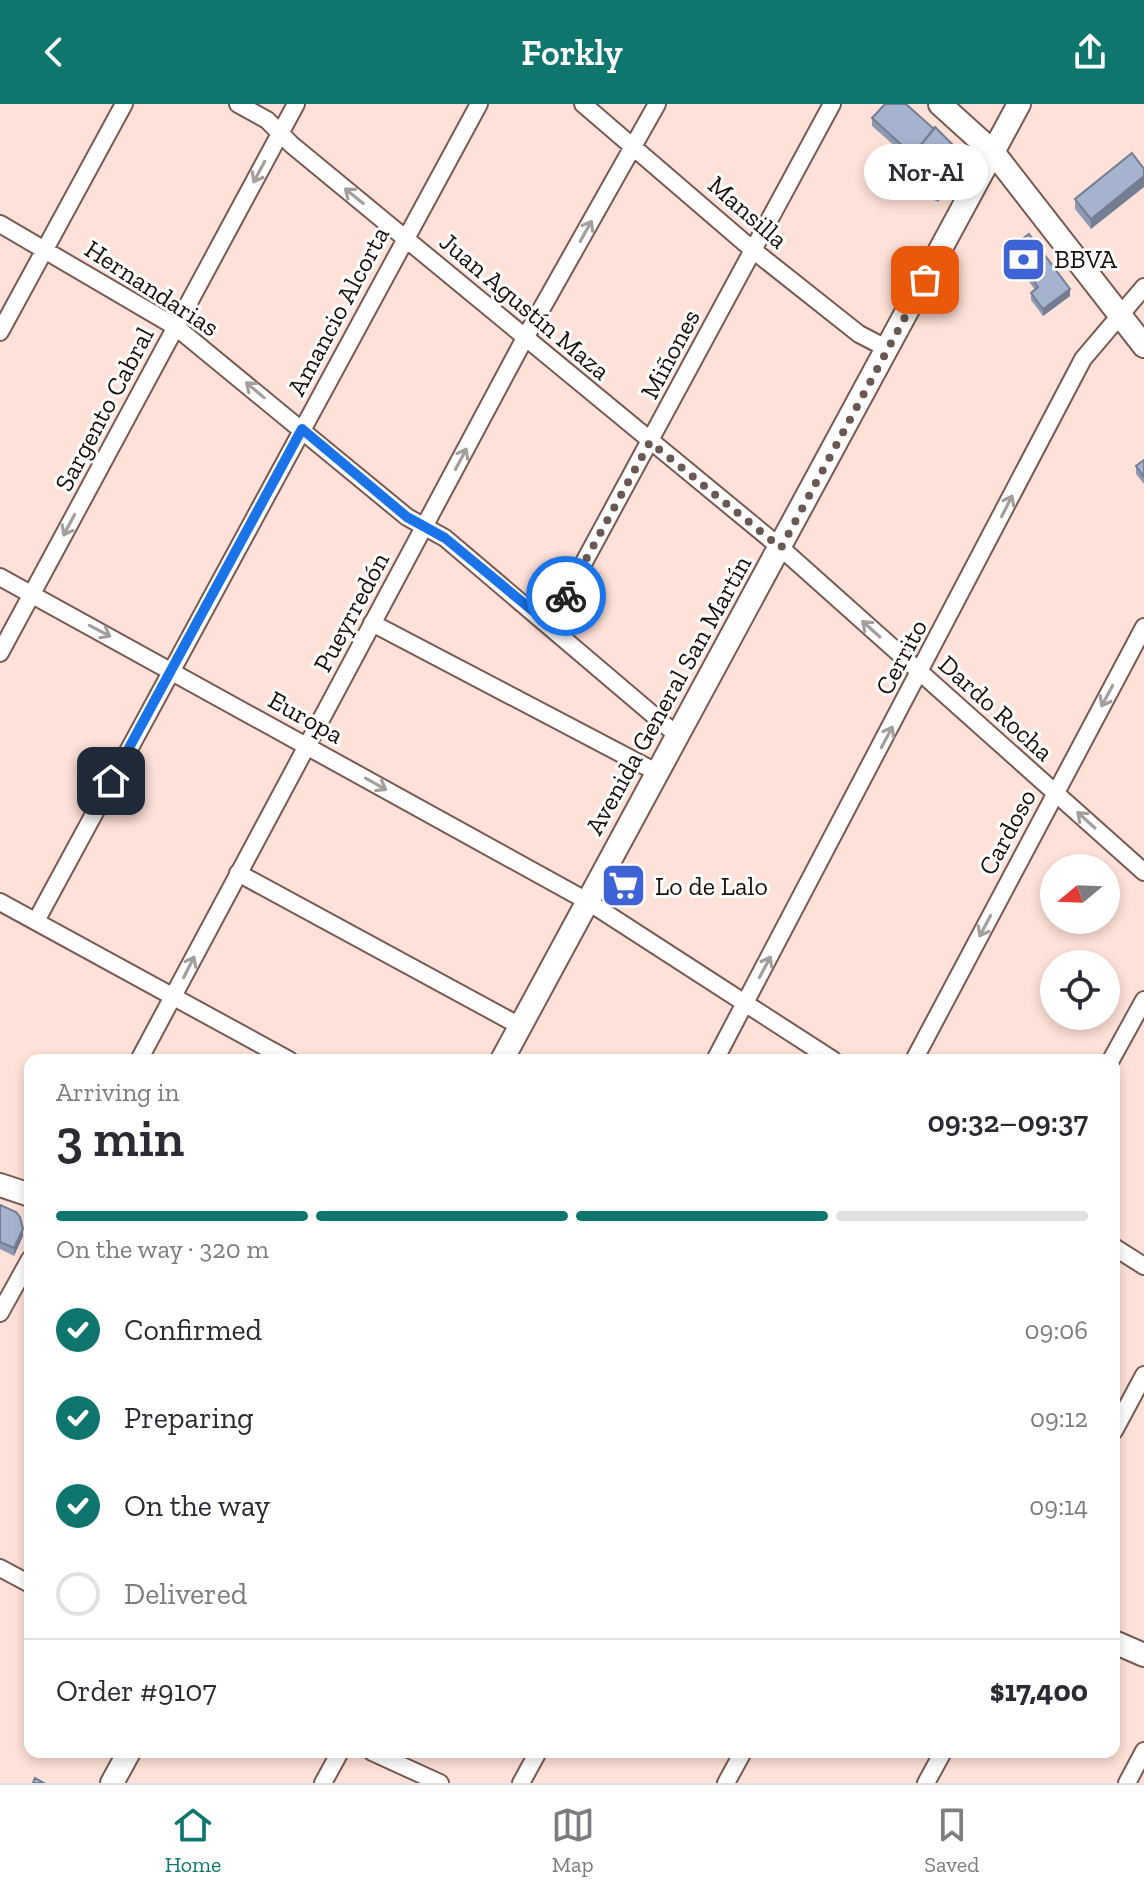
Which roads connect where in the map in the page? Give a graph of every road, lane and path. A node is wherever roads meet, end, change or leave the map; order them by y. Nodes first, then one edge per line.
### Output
1 (124, 104) edge
2 (238, 104) edge
3 (296, 104) edge
4 (479, 104) edge
5 (583, 104) edge
6 (657, 104) edge
7 (832, 104) edge
8 (940, 104) edge
9 (1019, 104) edge
10 (280, 132) junction
11 (634, 145) junction
12 (993, 152) junction
13 (0, 224) edge
14 (404, 237) junction
15 (45, 249) junction
16 (753, 250) junction
17 (1144, 287) edge
18 (1119, 313) junction
19 (176, 327) junction
20 (0, 332) edge
21 (525, 338) junction
22 (1144, 346) edge
23 (888, 349) junction
24 (302, 429) junction
25 (650, 442) junction
26 (424, 527) junction
27 (781, 548) junction
28 (0, 577) edge
29 (31, 594) junction
30 (372, 623) junction
31 (550, 625) junction
32 (1144, 627) edge
33 (0, 653) edge
34 (171, 669) junction
35 (920, 673) junction
36 (678, 736) junction
37 (307, 746) junction
38 (658, 773) junction
39 (1055, 793) junction
40 (1144, 872) edge
41 (238, 873) junction
42 (587, 901) junction
43 (0, 902) edge
44 (36, 921) junction
45 (174, 996) junction
46 (1144, 1000) edge
47 (746, 1003) junction
48 (520, 1026) junction
49 (142, 1054) edge
50 (278, 1054) edge
51 (505, 1054) edge
52 (718, 1054) edge
53 (824, 1054) edge
54 (917, 1054) edge
55 (1114, 1054) edge
56 (0, 1185) edge
57 (24, 1193) edge
58 (1120, 1251) edge
59 (1144, 1266) edge
60 (24, 1270) edge
61 (0, 1313) edge
62 (1144, 1375) edge
63 (1120, 1420) edge
64 (0, 1568) edge
65 (24, 1581) edge
66 (1120, 1645) edge
67 (1144, 1655) edge
68 (1144, 1751) edge
69 (126, 1758) edge
70 (337, 1758) edge
71 (385, 1758) edge
72 (535, 1758) edge
73 (740, 1758) edge
74 (940, 1758) edge
75 (112, 1783) edge
76 (323, 1783) edge
77 (440, 1783) edge
78 (521, 1783) edge
79 (726, 1783) edge
80 (926, 1783) edge
81 (1127, 1783) edge

1 - 15 street
2 - 10 street, Juan Agustín Maza
3 - 10 street, Sargento Cabral
4 - 14 street, Amancio Alcorta
5 - 11 street, Mansilla
6 - 11 street, Pueyrredón
7 - 16 street, Miñones
8 - 12 main road
9 - 12 main road, Avenida General San Martín
14 -> 10 street, Juan Agustín Maza
10 -> 19 street, Sargento Cabral
11 - 16 street, Mansilla
21 -> 11 street, Pueyrredón
12 - 18 main road
12 - 23 main road, Avenida General San Martín
13 - 15 street, Hernandarias
14 - 21 street, Juan Agustín Maza
14 - 24 street, Amancio Alcorta
15 - 19 street, Hernandarias
15 - 20 street
16 - 23 street, Mansilla
16 - 25 street, Miñones
17 - 18 street, Cerrito
18 - 22 main road
35 -> 18 street, Cerrito
24 -> 19 street, Hernandarias
19 -> 29 street, Sargento Cabral
21 - 25 street, Juan Agustín Maza
26 -> 21 street, Pueyrredón
23 - 27 main road, Avenida General San Martín
24 - 26 street, Hernandarias
24 - 34 street, Amancio Alcorta
25 - 27 street, Juan Agustín Maza
25 - 31 street, Miñones
26 - 30 street, Pueyrredón
26 - 31 street, Hernandarias
35 -> 27 street, Dardo Rocha
27 - 36 main road, Avenida General San Martín
28 - 29 street, Europa
29 - 33 street, Sargento Cabral
29 -> 34 street, Europa
30 - 37 street, Pueyrredón
30 - 38 street
31 - 36 street, Hernandarias
32 -> 39 street, Cardoso
34 - 37 street, Europa
34 - 44 street, Amancio Alcorta
35 - 39 street, Dardo Rocha
47 -> 35 street, Cerrito
36 - 38 main road, Avenida General San Martín
37 - 41 street, Pueyrredón
37 -> 42 street, Europa
38 - 42 main road, Avenida General San Martín
40 -> 39 street, Dardo Rocha
39 -> 54 street, Cardoso
45 -> 41 street, Pueyrredón
41 - 48 street
42 - 47 street, Europa
42 - 48 main road, Avenida General San Martín
43 - 44 street
44 - 45 street
45 - 49 street, Pueyrredón
45 - 50 street
46 - 55 street
47 - 52 street, Cerrito
47 - 53 street, Europa
48 - 51 main road, Avenida General San Martín
56 - 57 main road
58 - 59 street
60 - 61 street
62 - 63 street
64 - 65 street
66 - 67 main road
68 - 81 street
69 - 75 main road
70 - 76 street
71 - 77 street
72 - 78 street
73 - 79 street
74 - 80 street

